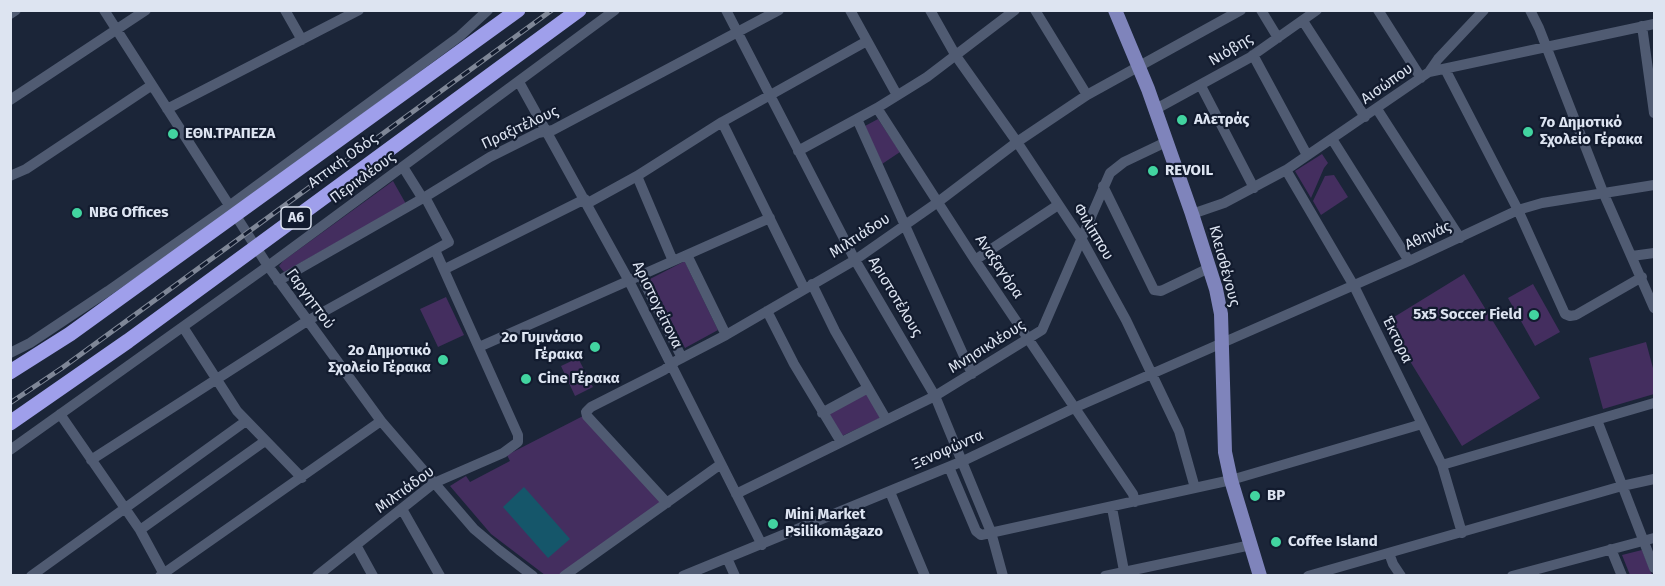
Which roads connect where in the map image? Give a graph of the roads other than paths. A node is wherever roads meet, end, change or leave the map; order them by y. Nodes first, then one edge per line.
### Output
1 (16, 10) edge
2 (104, 10) edge
3 (146, 10) edge
4 (285, 10) edge
5 (359, 10) edge
6 (488, 10) edge
7 (518, 10) edge
8 (579, 10) edge
9 (615, 10) edge
10 (726, 10) edge
11 (779, 10) edge
12 (850, 10) edge
13 (930, 10) edge
14 (1015, 10) edge
15 (1035, 10) edge
16 (1241, 10) edge
17 (1261, 10) edge
18 (1317, 10) edge
19 (1484, 10) edge
20 (1530, 10) edge
21 (1115, 11) edge
22 (1382, 12) edge
23 (10, 14) edge
24 (1303, 21) junction
25 (1654, 24) edge
26 (1642, 26) junction
27 (117, 30) junction
28 (738, 32) junction
29 (1278, 38) junction
30 (302, 40) junction
31 (867, 41) junction
32 (1546, 48) junction
33 (1253, 55) junction
34 (956, 56) junction
35 (1139, 65) junction
36 (1445, 69) junction
37 (1425, 75) junction
38 (519, 82) junction
39 (152, 85) junction
40 (1201, 86) junction
41 (897, 95) junction
42 (1087, 95) junction
43 (770, 96) junction
44 (10, 100) edge
45 (877, 108) junction
46 (167, 109) junction
47 (1156, 109) junction
48 (1377, 109) junction
49 (1654, 113) edge
50 (1365, 117) junction
51 (857, 119) junction
52 (722, 122) junction
53 (547, 132) junction
54 (1332, 139) junction
55 (1017, 142) junction
56 (1166, 142) junction
57 (798, 151) junction
58 (1307, 155) junction
59 (403, 167) junction
60 (1286, 170) junction
61 (10, 176) edge
62 (637, 176) junction
63 (1654, 185) edge
64 (1103, 186) junction
65 (1254, 188) junction
66 (1604, 192) junction
67 (424, 198) junction
68 (586, 201) junction
69 (938, 202) junction
70 (1058, 205) junction
71 (230, 208) junction
72 (1518, 210) junction
73 (1192, 214) junction
74 (770, 218) junction
75 (904, 225) junction
76 (1460, 238) junction
77 (1082, 240) junction
78 (435, 250) junction
79 (1654, 253) edge
80 (687, 255) junction
81 (1632, 256) junction
82 (855, 260) junction
83 (975, 260) junction
84 (673, 261) junction
85 (1409, 261) junction
86 (266, 263) junction
87 (1209, 268) junction
88 (445, 269) junction
89 (641, 276) junction
90 (1642, 277) junction
91 (278, 281) junction
92 (629, 281) junction
93 (808, 286) junction
94 (1354, 286) junction
95 (1654, 308) edge
96 (767, 311) junction
97 (307, 321) junction
98 (183, 327) junction
99 (726, 335) junction
100 (1029, 339) junction
101 (1222, 343) junction
102 (479, 347) junction
103 (10, 353) edge
104 (682, 358) junction
105 (670, 366) junction
106 (10, 372) edge
107 (972, 374) junction
108 (1152, 375) junction
109 (215, 379) junction
110 (868, 388) junction
111 (935, 396) junction
112 (1654, 403) edge
113 (1074, 408) junction
114 (822, 413) junction
115 (60, 414) junction
116 (886, 419) junction
117 (1597, 420) junction
118 (246, 421) junction
119 (381, 421) junction
120 (10, 423) edge
121 (1422, 424) junction
122 (265, 441) junction
123 (841, 442) junction
124 (10, 450) edge
125 (91, 460) junction
126 (963, 461) junction
127 (721, 464) junction
128 (1442, 465) junction
129 (949, 467) junction
130 (302, 478) junction
131 (1654, 479) edge
132 (1231, 480) junction
133 (434, 483) junction
134 (1622, 486) junction
135 (1195, 488) junction
136 (890, 492) junction
137 (736, 494) junction
138 (1135, 502) junction
139 (667, 503) junction
140 (125, 508) junction
141 (402, 508) junction
142 (1112, 508) junction
143 (140, 530) junction
144 (991, 532) junction
145 (1462, 533) junction
146 (1649, 539) edge
147 (356, 544) junction
148 (762, 545) junction
149 (1251, 545) junction
150 (1611, 549) junction
151 (727, 558) junction
152 (1391, 559) junction
153 (1654, 568) edge
154 (1125, 573) edge
155 (530, 574) edge
156 (163, 575) edge
157 (31, 576) edge
158 (317, 576) edge
159 (373, 576) edge
160 (440, 576) edge
161 (564, 576) edge
162 (683, 576) edge
163 (735, 576) edge
164 (925, 576) edge
165 (1003, 576) edge
166 (1105, 576) edge
167 (1260, 576) edge
168 (1308, 576) edge
169 (1389, 576) edge
170 (1401, 576) edge
171 (1512, 576) edge
172 (1622, 576) edge

1 - 23 street
2 - 27 street, Γαργηττού
3 - 27 street
4 - 30 street
5 - 30 street
6 - 71 street
7 - 106 highway, Αττική Οδός / Α6
8 - 120 highway, Αττική Οδός / Α6
9 - 38 street, Περικλέους
10 - 28 street, Αριστοτέλους
11 - 28 street, Πραξιτέλους
12 - 31 street
13 - 34 street, Φιλίππου
14 - 34 street
15 - 42 street
16 - 35 street, Μιλτιάδου
17 - 29 street
18 - 24 street, Νιόβης
19 - 37 street
20 - 32 street
21 - 35 main road, Κλεισθένους
22 - 37 street
24 - 29 street, Νιόβης
24 - 50 street
25 - 26 street, Αισώπου
26 - 32 street, Αισώπου
26 - 49 street
27 - 39 street, Γαργηττού
27 - 44 street
28 - 43 street, Αριστοτέλους
28 - 53 street, Πραξιτέλους
29 - 33 street, Νιόβης
30 - 46 street
31 - 41 street
31 - 43 street
32 - 36 street, Αισώπου
32 - 66 street
33 - 40 street, Νιόβης
33 - 58 street
34 - 41 street
34 - 55 street, Φιλίππου
35 - 42 street, Μιλτιάδου
35 - 47 main road, Κλεισθένους
36 - 37 street, Αισώπου
36 - 72 street
37 - 48 street, Αισώπου
38 - 53 street, Αριστογείτονα
38 - 59 street, Περικλέους
39 - 46 street, Γαργηττού
39 - 61 street
40 - 47 street, Νιόβης
40 - 65 street
41 - 45 street
42 - 55 street, Μιλτιάδου
43 - 52 street
43 - 57 street, Αριστοτέλους
45 - 51 street
45 - 69 street, Αναξαγόρα
46 - 71 street, Γαργηττού
47 - 56 main road, Κλεισθένους
48 - 50 street, Αισώπου
48 - 76 street
50 - 54 street, Αισώπου
51 - 57 street
51 - 75 street
52 - 62 street
52 - 74 street
53 - 67 street, Πραξιτέλους
53 - 68 street, Αριστογείτονα
54 - 58 street, Αισώπου
54 - 85 street
55 - 69 street, Μιλτιάδου
55 - 70 street, Φιλίππου
56 - 64 street, Μνησικλέους
56 - 73 main road, Κλεισθένους
57 - 82 street, Αριστοτέλους
58 - 60 street, Αισώπου
59 - 67 street
59 - 86 street, Περικλέους
60 - 65 street, Αισώπου
60 - 94 street, Έκτορα
62 - 68 street
62 - 84 street
63 - 66 street, Αθηνάς
64 - 77 street, Μνησικλέους
64 - 87 street
65 - 73 street, Αισώπου
66 - 72 street, Αθηνάς
66 - 81 street
67 - 78 street
67 - 91 street, Πραξιτέλους
68 - 88 street
68 - 92 street, Αριστογείτονα
69 - 75 street, Μιλτιάδου
69 - 83 street, Αναξαγόρα
70 - 77 street, Φιλίππου
70 - 83 street
71 - 86 street, Γαργηττού
71 - 103 street
72 - 76 street, Αθηνάς
72 - 90 street
73 - 87 main road, Κλεισθένους
74 - 80 street
74 - 93 street
75 - 82 street, Μιλτιάδου
75 - 107 street
76 - 85 street, Αθηνάς
77 - 100 street, Μνησικλέους
77 - 108 street, Φιλίππου
78 - 88 street
78 - 97 street
79 - 81 street
80 - 84 street
80 - 99 street
81 - 90 street
82 - 93 street, Μιλτιάδου
82 - 111 street, Αριστοτέλους
83 - 100 street, Αναξαγόρα
84 - 89 street
85 - 94 street, Αθηνάς
86 - 91 street, Γαργηττού
86 - 98 street, Περικλέους
87 - 101 main road, Κλεισθένους
88 - 102 street
89 - 92 street
89 - 104 street
90 - 95 street
91 - 97 street, Γαργηττού
92 - 102 street
92 - 105 street, Αριστογείτονα
93 - 96 street, Μιλτιάδου
93 - 110 street
94 - 101 street, Αθηνάς
94 - 121 street, Έκτορα
96 - 99 street, Μιλτιάδου
96 - 114 street
97 - 109 street
97 - 119 street, Γαργηττού
98 - 109 street
98 - 115 street, Περικλέους
99 - 104 street, Μιλτιάδου
100 - 107 street, Μνησικλέους
100 - 113 street, Αναξαγόρα
101 - 108 street, Ξενοφώντα
101 - 132 main road, Κλεισθένους
102 - 133 street, Μιλτιάδου
104 - 105 street, Μιλτιάδου
105 - 127 street, Αριστογείτονα
105 - 139 street, Μιλτιάδου
107 - 111 street, Μνησικλέους
108 - 113 street, Ξενοφώντα
108 - 135 street, Φιλίππου
109 - 118 street
109 - 125 street
110 - 114 street
110 - 116 street
111 - 116 street, Μνησικλέους
111 - 126 street, Αριστοτέλους
112 - 117 street
113 - 126 street, Ξενοφώντα
113 - 138 street, Αναξαγόρα
114 - 123 street
115 - 124 street, Περικλέους
115 - 125 street
116 - 123 street, Μνησικλέους
117 - 128 street
117 - 134 street
118 - 122 street
118 - 140 street
119 - 130 street
119 - 133 street, Γαργηττού
121 - 128 street, Έκτορα
121 - 132 street
122 - 130 street
122 - 143 street
123 - 137 street, Μνησικλέους
125 - 140 street
126 - 129 street, Ξενοφώντα
126 - 144 street, Αριστοτέλους
127 - 137 street, Αριστογείτονα
127 - 139 street
128 - 145 street, Έκτορα
129 - 136 street, Ξενοφώντα
129 - 144 street
130 - 156 street
131 - 134 street
132 - 135 street
132 - 149 main road, Κλεισθένους
133 - 141 street, Μιλτιάδου
133 - 155 street, Γαργηττού
134 - 145 street
134 - 146 street
135 - 138 street
136 - 148 street, Ξενοφώντα
136 - 164 street
137 - 148 street, Αριστογείτονα
138 - 142 street
139 - 161 street
140 - 143 street
140 - 157 street
141 - 147 street, Μιλτιάδου
141 - 160 street
142 - 144 street
142 - 154 street
143 - 156 street
144 - 165 street, Αριστοτέλους
145 - 152 street
146 - 150 street
146 - 153 street
147 - 158 street, Μιλτιάδου
147 - 159 street
148 - 151 street, Ξενοφώντα
149 - 154 street
149 - 167 main road, Κλεισθένους
150 - 171 street
150 - 172 street
151 - 162 street, Ξενοφώντα
151 - 163 street
152 - 168 street
152 - 169 street
152 - 170 street
154 - 166 street

